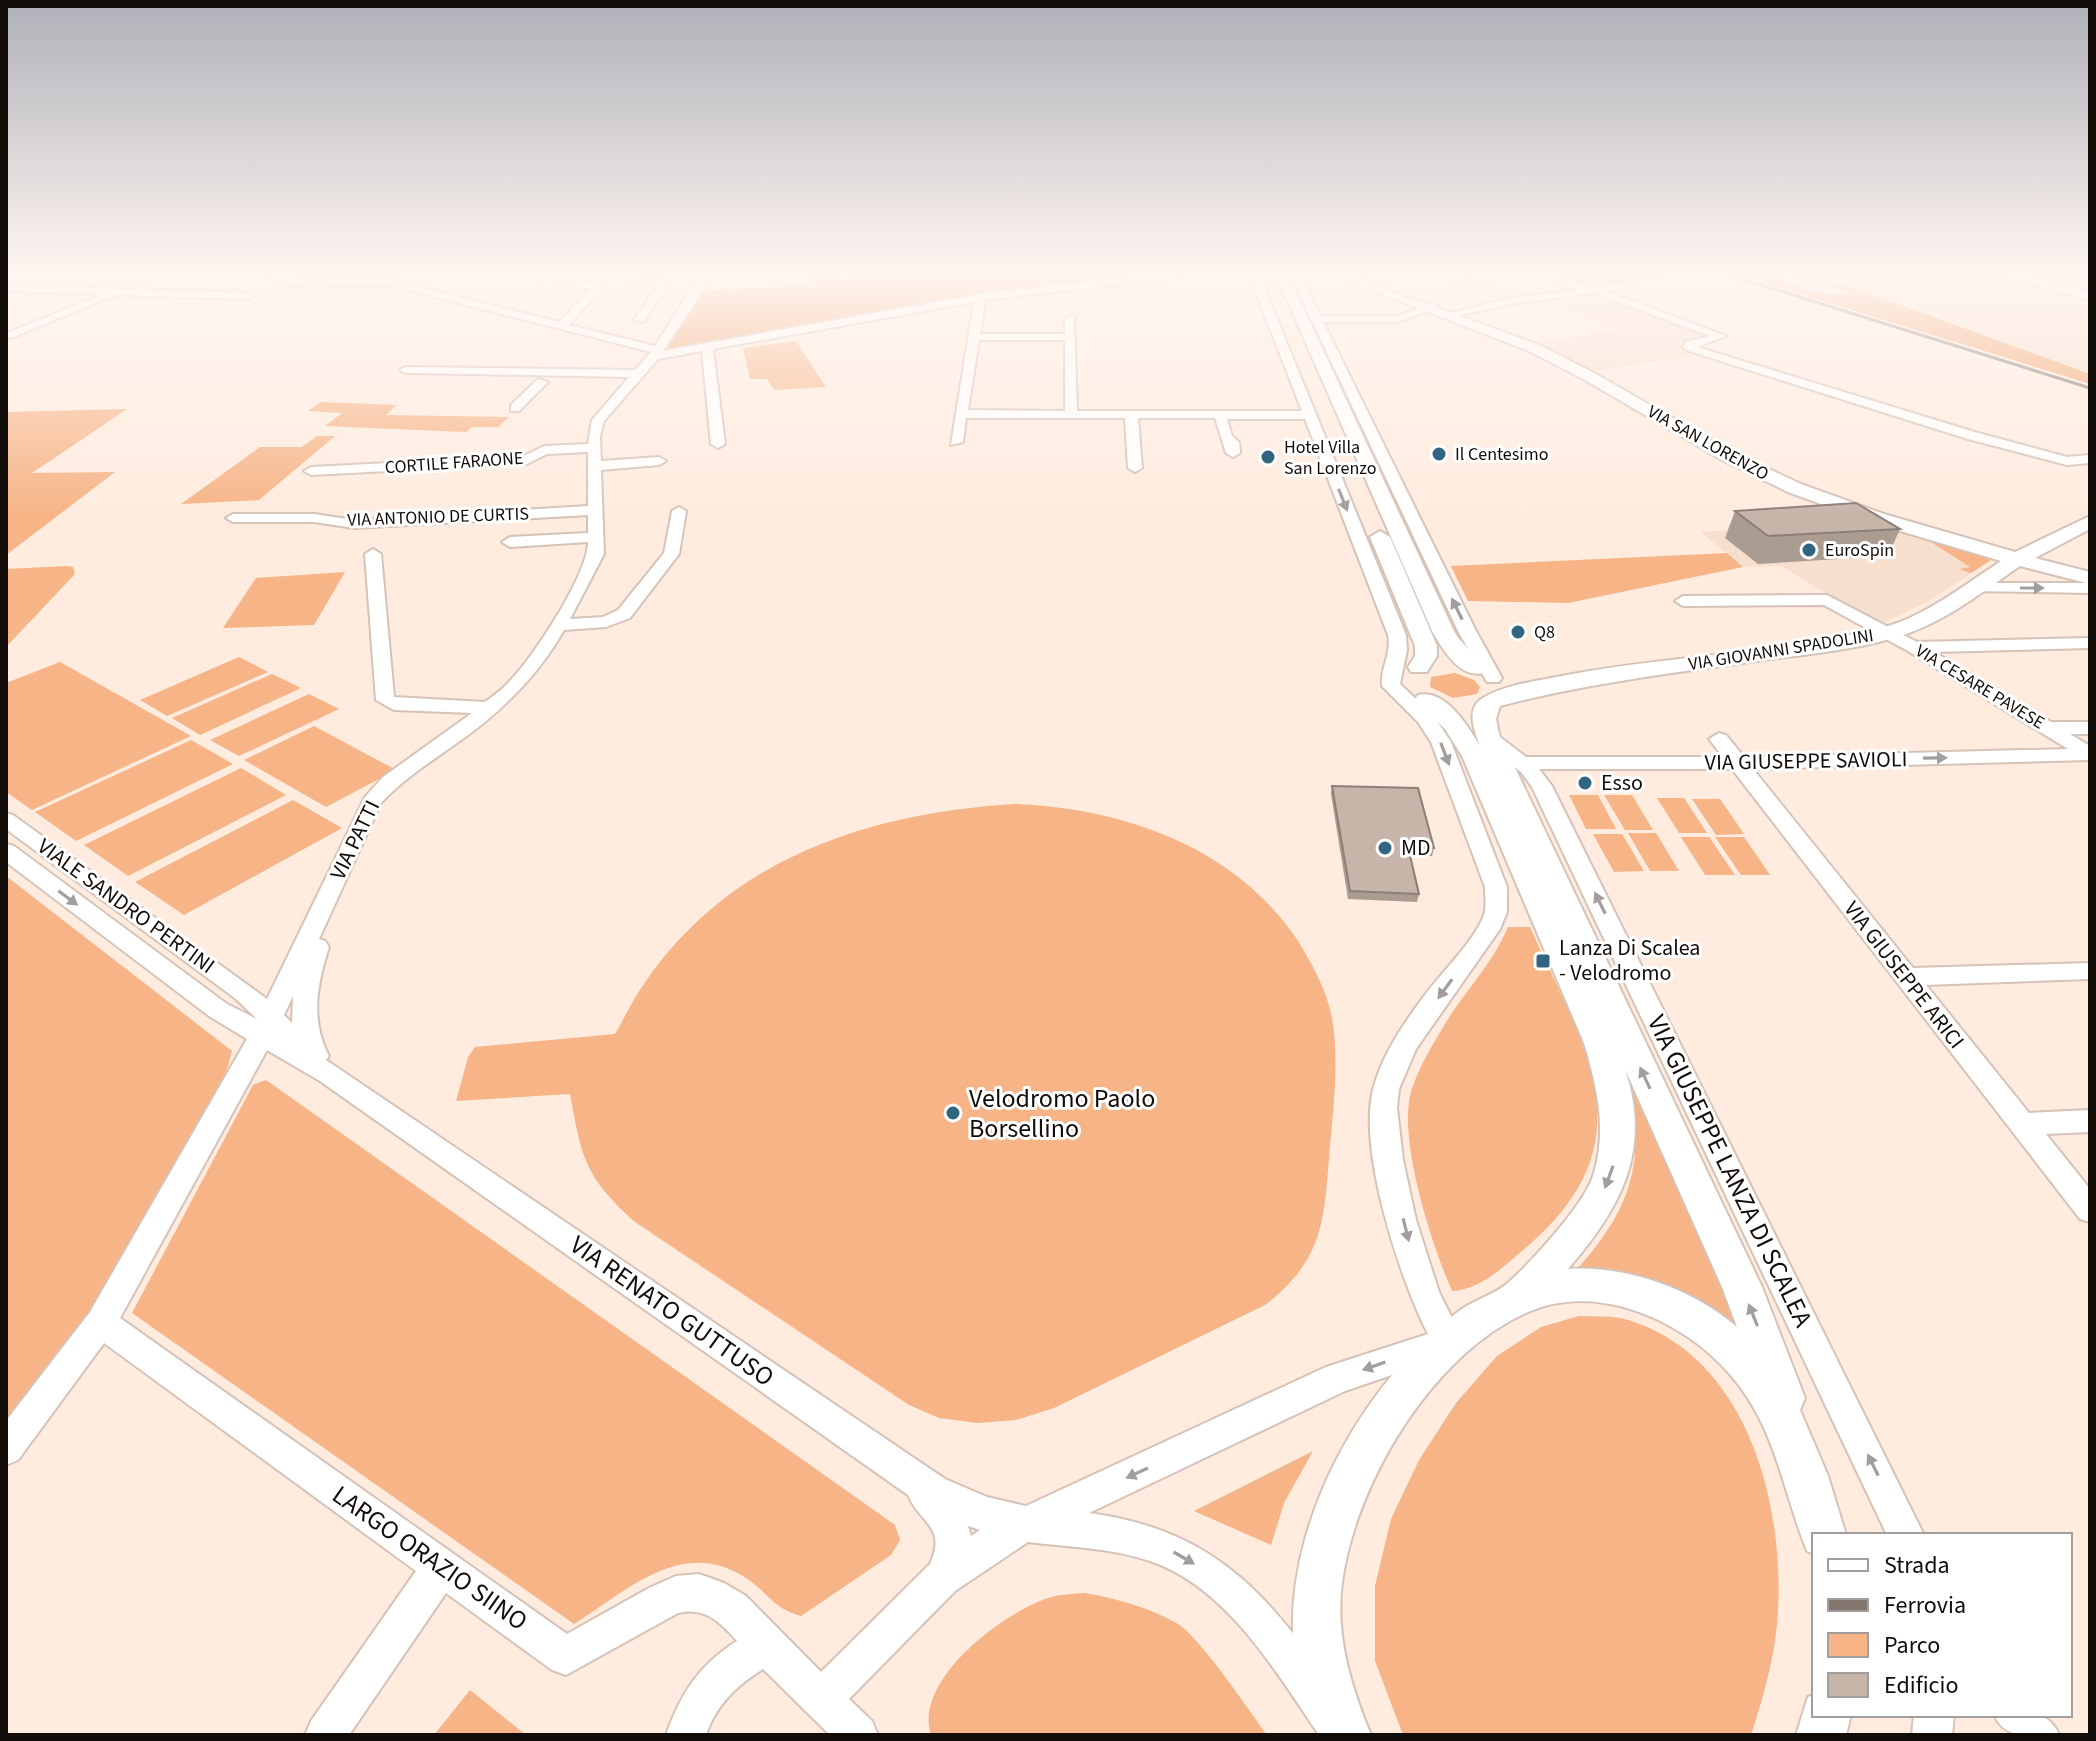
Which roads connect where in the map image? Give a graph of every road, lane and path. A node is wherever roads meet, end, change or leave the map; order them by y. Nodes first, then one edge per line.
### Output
1 (616, 353) edge
2 (654, 353) edge
3 (689, 353) edge
4 (708, 353) edge
5 (971, 353) edge
6 (1070, 353) edge
7 (1285, 353) edge
8 (1301, 353) edge
9 (1317, 353) edge
10 (1333, 353) edge
11 (1544, 353) edge
12 (1707, 353) edge
13 (645, 366) junction
14 (406, 370) dead end
15 (428, 380) dead end
16 (542, 382) junction
17 (515, 408) dead end
18 (960, 414) junction
19 (1071, 414) junction
20 (1131, 415) junction
21 (1220, 415) junction
22 (1309, 415) junction
23 (956, 442) dead end
24 (718, 444) dead end
25 (1233, 453) dead end
26 (595, 457) junction
27 (2090, 459) edge
28 (659, 461) dead end
29 (1135, 468) dead end
30 (311, 471) dead end
31 (595, 510) junction
32 (679, 511) dead end
33 (233, 518) dead end
34 (2090, 522) edge
35 (595, 537) junction
36 (510, 542) dead end
37 (1405, 546) junction
38 (373, 554) dead end
39 (2019, 558) junction
40 (1372, 572) junction
41 (1441, 578) junction
42 (2090, 578) edge
43 (1974, 588) junction
44 (2090, 588) edge
45 (1683, 601) dead end
46 (1413, 614) junction
47 (558, 625) junction
48 (1888, 633) junction
49 (2090, 643) edge
50 (1914, 647) junction
51 (1419, 667) junction
52 (1489, 691) junction
53 (1426, 700) junction
54 (490, 708) junction
55 (2047, 728) junction
56 (2090, 728) edge
57 (1719, 739) dead end
58 (2090, 754) edge
59 (1521, 763) junction
60 (1739, 763) junction
61 (6, 819) edge
62 (1480, 843) junction
63 (1512, 843) junction
64 (6, 851) edge
65 (347, 858) junction
66 (2090, 971) edge
67 (1906, 977) junction
68 (245, 993) joint
69 (266, 1027) junction
70 (327, 1072) junction
71 (2090, 1121) edge
72 (2022, 1124) junction
73 (2090, 1210) edge
74 (1520, 1297) junction
75 (101, 1322) junction
76 (1448, 1342) junction
77 (6, 1448) edge
78 (896, 1467) junction
79 (1817, 1515) edge
80 (1027, 1524) junction
81 (1905, 1533) edge
82 (442, 1566) junction
83 (942, 1578) junction
84 (766, 1646) junction
85 (821, 1699) junction
86 (2016, 1717) edge
87 (687, 1733) edge
88 (325, 1735) edge
89 (858, 1735) edge
90 (1345, 1735) edge
91 (2039, 1735) edge

1 - 13 street
2 - 13 street, VIA PATTI
3 - 13 street
4 - 24 street
5 - 18 street
6 - 19 street
7 - 22 street
8 - 46 street
9 - 37 street, VIA GIUSEPPE LANZA DI SCALEA
10 - 41 street, VIA GIUSEPPE LANZA DI SCALEA
11 - 39 street, VIA SAN LORENZO
12 - 27 street
13 - 14 street
13 - 16 street
13 - 26 street, VIA PATTI
15 - 16 street
16 - 17 street
18 - 19 street
18 - 23 street
19 - 20 street
20 - 21 street
20 - 29 street
21 - 22 street
21 - 25 street
22 -> 40 street
26 - 28 street, CORTILE FARAONE
26 - 30 street, CORTILE FARAONE
26 - 31 street, VIA PATTI
31 - 33 street, VIA ANTONIO DE CURTIS
31 - 35 street, VIA PATTI
32 - 47 street
34 - 39 street, VIA GIOVANNI SPADOLINI
35 - 36 street
35 - 47 street, VIA PATTI
37 - 41 street, VIA GIUSEPPE LANZA DI SCALEA
37 - 52 street, VIA GIUSEPPE LANZA DI SCALEA
38 - 54 street
39 - 42 street, VIA SAN LORENZO
39 - 43 street, VIA GIOVANNI SPADOLINI
40 - 46 street
40 -> 62 street
52 -> 41 street, VIA GIUSEPPE LANZA DI SCALEA
43 -> 44 street
43 - 48 street, VIA GIOVANNI SPADOLINI
45 - 48 street, VIA CESARE PAVESE
46 - 51 street
47 - 54 street, VIA PATTI
48 - 50 street, VIA CESARE PAVESE
48 - 52 street, VIA GIOVANNI SPADOLINI
49 - 50 street
50 - 55 street, VIA CESARE PAVESE
51 - 52 street
51 - 53 street
52 - 53 street
52 - 59 street, VIA GIUSEPPE LANZA DI SCALEA
79 -> 52 street, VIA GIUSEPPE LANZA DI SCALEA
53 - 63 street
54 - 65 street, VIA PATTI
55 - 56 street
55 - 58 street, VIA CESARE PAVESE
57 - 60 street, VIA GIUSEPPE ARICI
60 -> 58 street, VIA GIUSEPPE SAVIOLI
59 - 60 street, VIA GIUSEPPE SAVIOLI
81 -> 59 street, VIA GIUSEPPE LANZA DI SCALEA
60 - 67 street, VIA GIUSEPPE ARICI
61 - 68 street, VIALE SANDRO PERTINI
62 - 63 street
62 -> 76 street
63 -> 74 street
64 -> 69 street, VIALE SANDRO PERTINI
65 - 69 street, VIA PATTI
65 - 70 street
66 - 67 street
67 - 72 street, VIA GIUSEPPE ARICI
68 - 69 street, VIA RENATO GUTTUSO
69 - 70 street, VIA RENATO GUTTUSO
69 - 75 street, VIA PATTI
70 - 78 street, VIA RENATO GUTTUSO
71 - 72 street
72 - 73 street, VIA GIUSEPPE ARICI
74 - 76 street
74 - 79 street
75 - 77 street, VIA PATTI
75 - 82 street, LARGO ORAZIO SIINO
76 -> 80 street
76 - 90 street
78 - 80 street, VIA RENATO GUTTUSO
78 - 83 street
80 - 83 street
80 -> 90 street, VIA RENATO GUTTUSO
82 - 84 street, LARGO ORAZIO SIINO
82 - 88 street
83 - 85 street
84 - 85 street
84 - 87 street
85 - 89 street
86 - 91 street

